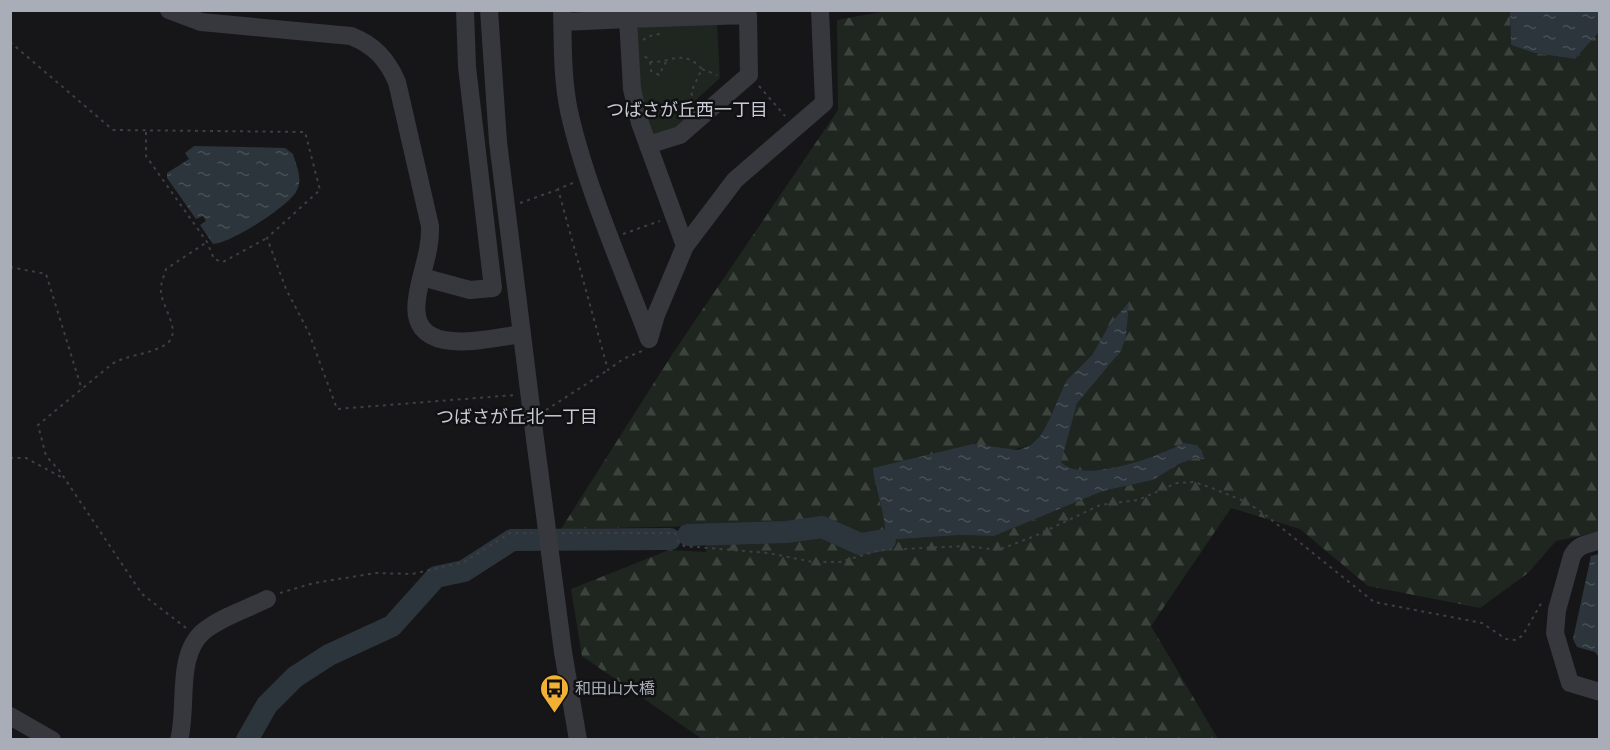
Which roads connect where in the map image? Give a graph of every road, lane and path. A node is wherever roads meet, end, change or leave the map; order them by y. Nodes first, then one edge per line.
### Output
1 (169, 10) edge
2 (465, 10) edge
3 (489, 10) edge
4 (820, 10) edge
5 (748, 13) edge
6 (562, 16) edge
7 (228, 18) edge
8 (628, 19) junction
9 (660, 34) dead end
10 (10, 42) edge
11 (642, 42) dead end
12 (642, 52) dead end
13 (667, 59) junction
14 (650, 62) junction
15 (702, 69) junction
16 (717, 75) dead end
17 (749, 75) junction
18 (702, 116) junction
19 (795, 128) junction
20 (146, 132) junction
21 (648, 145) junction
22 (589, 177) junction
23 (558, 189) junction
24 (506, 208) junction
25 (674, 216) junction
26 (267, 238) junction
27 (612, 238) junction
28 (207, 242) junction
29 (685, 246) junction
30 (10, 267) edge
31 (422, 277) junction
32 (522, 334) junction
33 (649, 339) junction
34 (608, 370) junction
35 (82, 390) junction
36 (530, 394) junction
37 (532, 417) junction
38 (10, 458) edge
39 (63, 479) junction
40 (541, 533) dead end
41 (553, 533) dead end
42 (1599, 540) edge
43 (267, 599) joint
44 (1544, 599) dead end
45 (198, 637) junction
46 (1599, 692) edge
47 (10, 716) edge
48 (52, 740) edge
49 (179, 740) edge
50 (578, 740) edge

1 - 7 street
2 - 31 street
3 - 24 street
4 - 19 street
5 - 8 street
5 - 17 street
6 - 8 street
6 - 22 street
7 - 31 street
8 - 21 street
9 - 11 path
10 - 20 path
12 - 14 path
13 - 14 path
13 - 14 path
13 - 15 path
15 - 16 path
15 - 18 path
17 - 18 street
17 - 19 path
18 - 21 street
19 - 29 street
20 - 26 path
20 - 28 path
21 - 25 street
22 - 23 path
22 - 27 street
23 - 24 path
23 - 34 path
24 - 32 street
25 - 27 path
25 - 29 street
26 - 28 path
26 - 36 path
27 - 33 street
28 - 35 path
29 - 33 street
30 - 35 path
31 - 32 street
32 - 36 street
33 - 34 path
34 - 37 path
35 - 39 path
36 - 37 street
37 - 50 street, bridge
38 - 39 path
39 - 45 path
40 - 43 path
41 - 44 path
42 - 46 street
43 - 45 street
45 - 49 street
47 - 48 street

